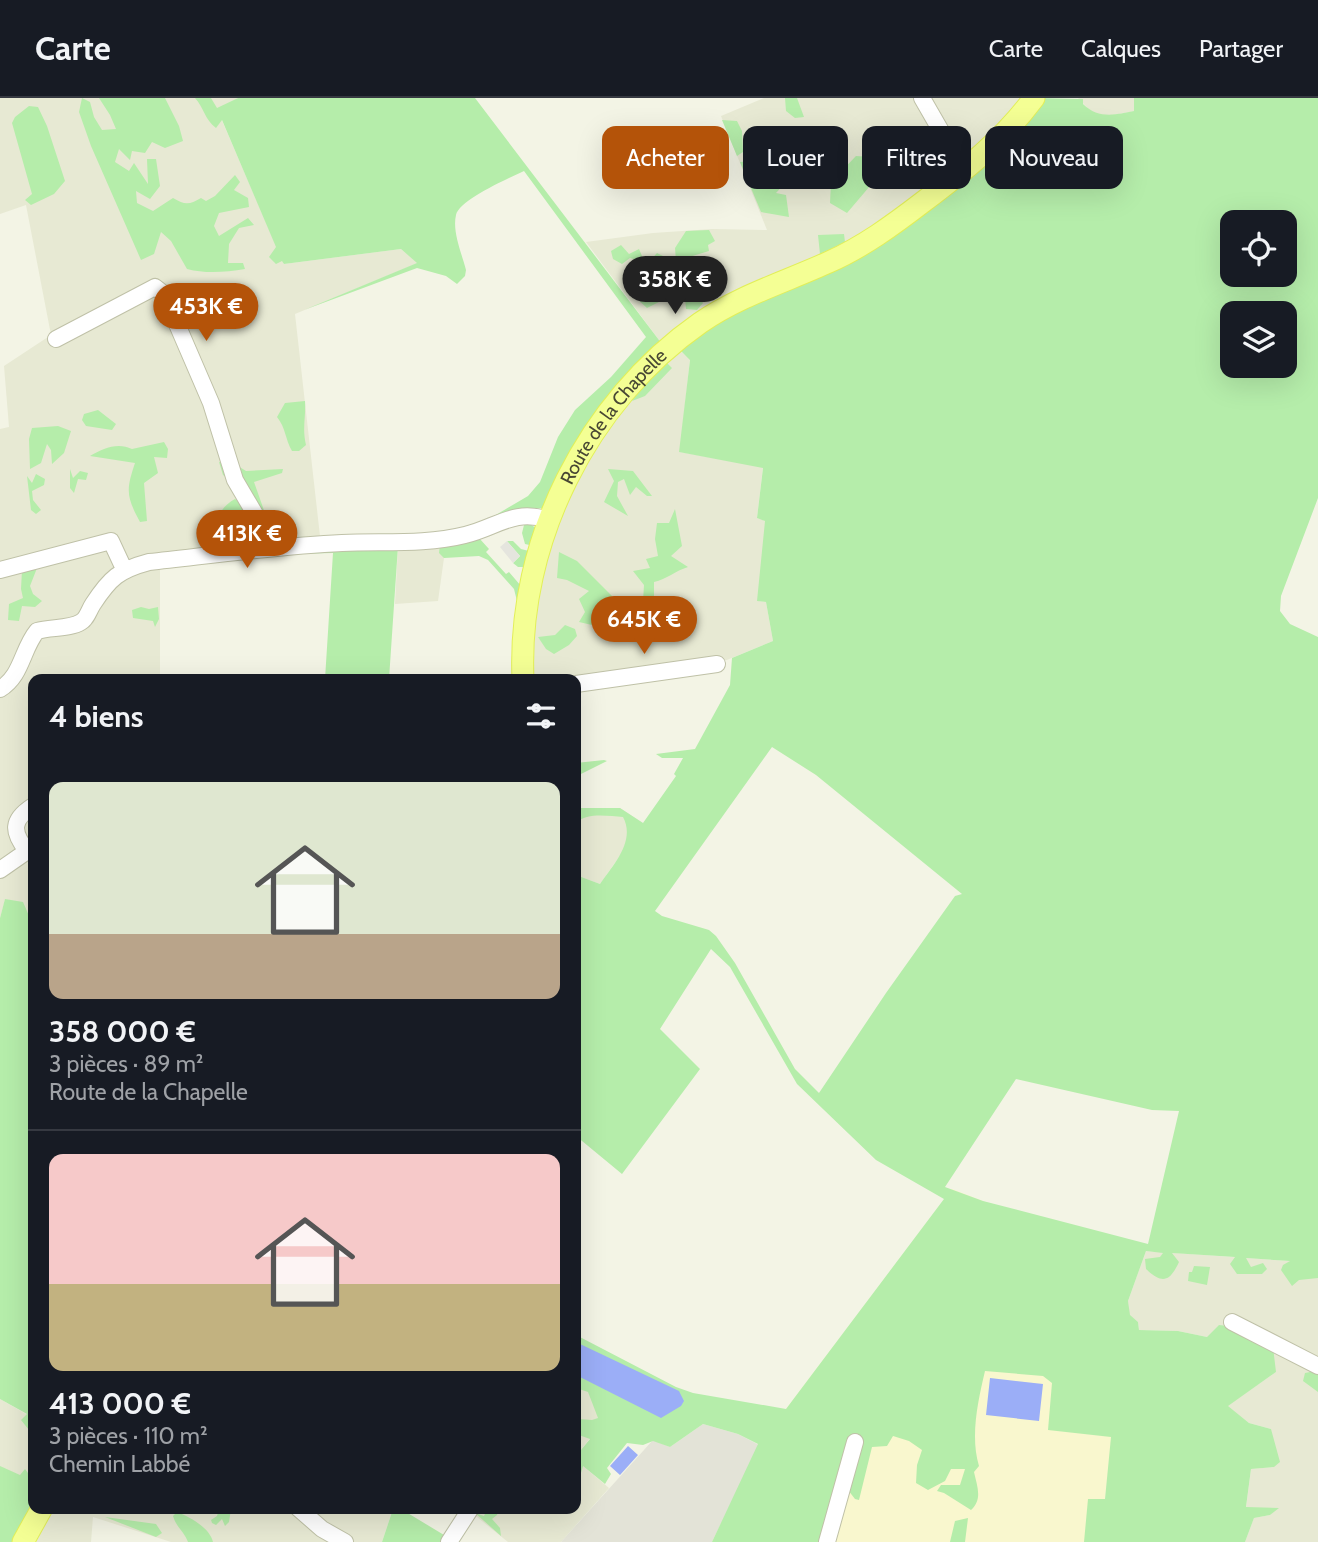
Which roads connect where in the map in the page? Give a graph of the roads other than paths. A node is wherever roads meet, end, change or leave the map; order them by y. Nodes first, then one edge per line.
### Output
1 (922, 98) edge
2 (1034, 98) edge
3 (938, 126) edge
4 (971, 165) edge
5 (940, 189) edge
6 (56, 339) dead end
7 (548, 520) junction
8 (266, 549) junction
9 (124, 569) junction
10 (0, 570) edge
11 (717, 664) dead end
12 (523, 674) edge
13 (581, 683) edge
14 (0, 689) edge
15 (28, 810) edge
16 (28, 847) edge
17 (28, 850) edge
18 (0, 870) edge
19 (1232, 1322) dead end
20 (1318, 1366) edge
21 (855, 1442) dead end
22 (39, 1514) edge
23 (305, 1514) edge
24 (467, 1514) edge
25 (23, 1542) edge
26 (345, 1542) edge
27 (449, 1542) edge
28 (827, 1542) edge

1 - 3 street
2 - 4 main road, Route de la Chapelle
5 - 7 main road, Route de la Chapelle
6 - 8 street
7 - 8 street
7 - 12 main road, Route de la Chapelle
8 - 9 street
9 - 10 street
9 - 14 street
11 - 13 street
15 - 16 street
17 - 18 street
19 - 20 street
21 - 28 street
22 - 25 main road
23 - 26 street
24 - 27 street

